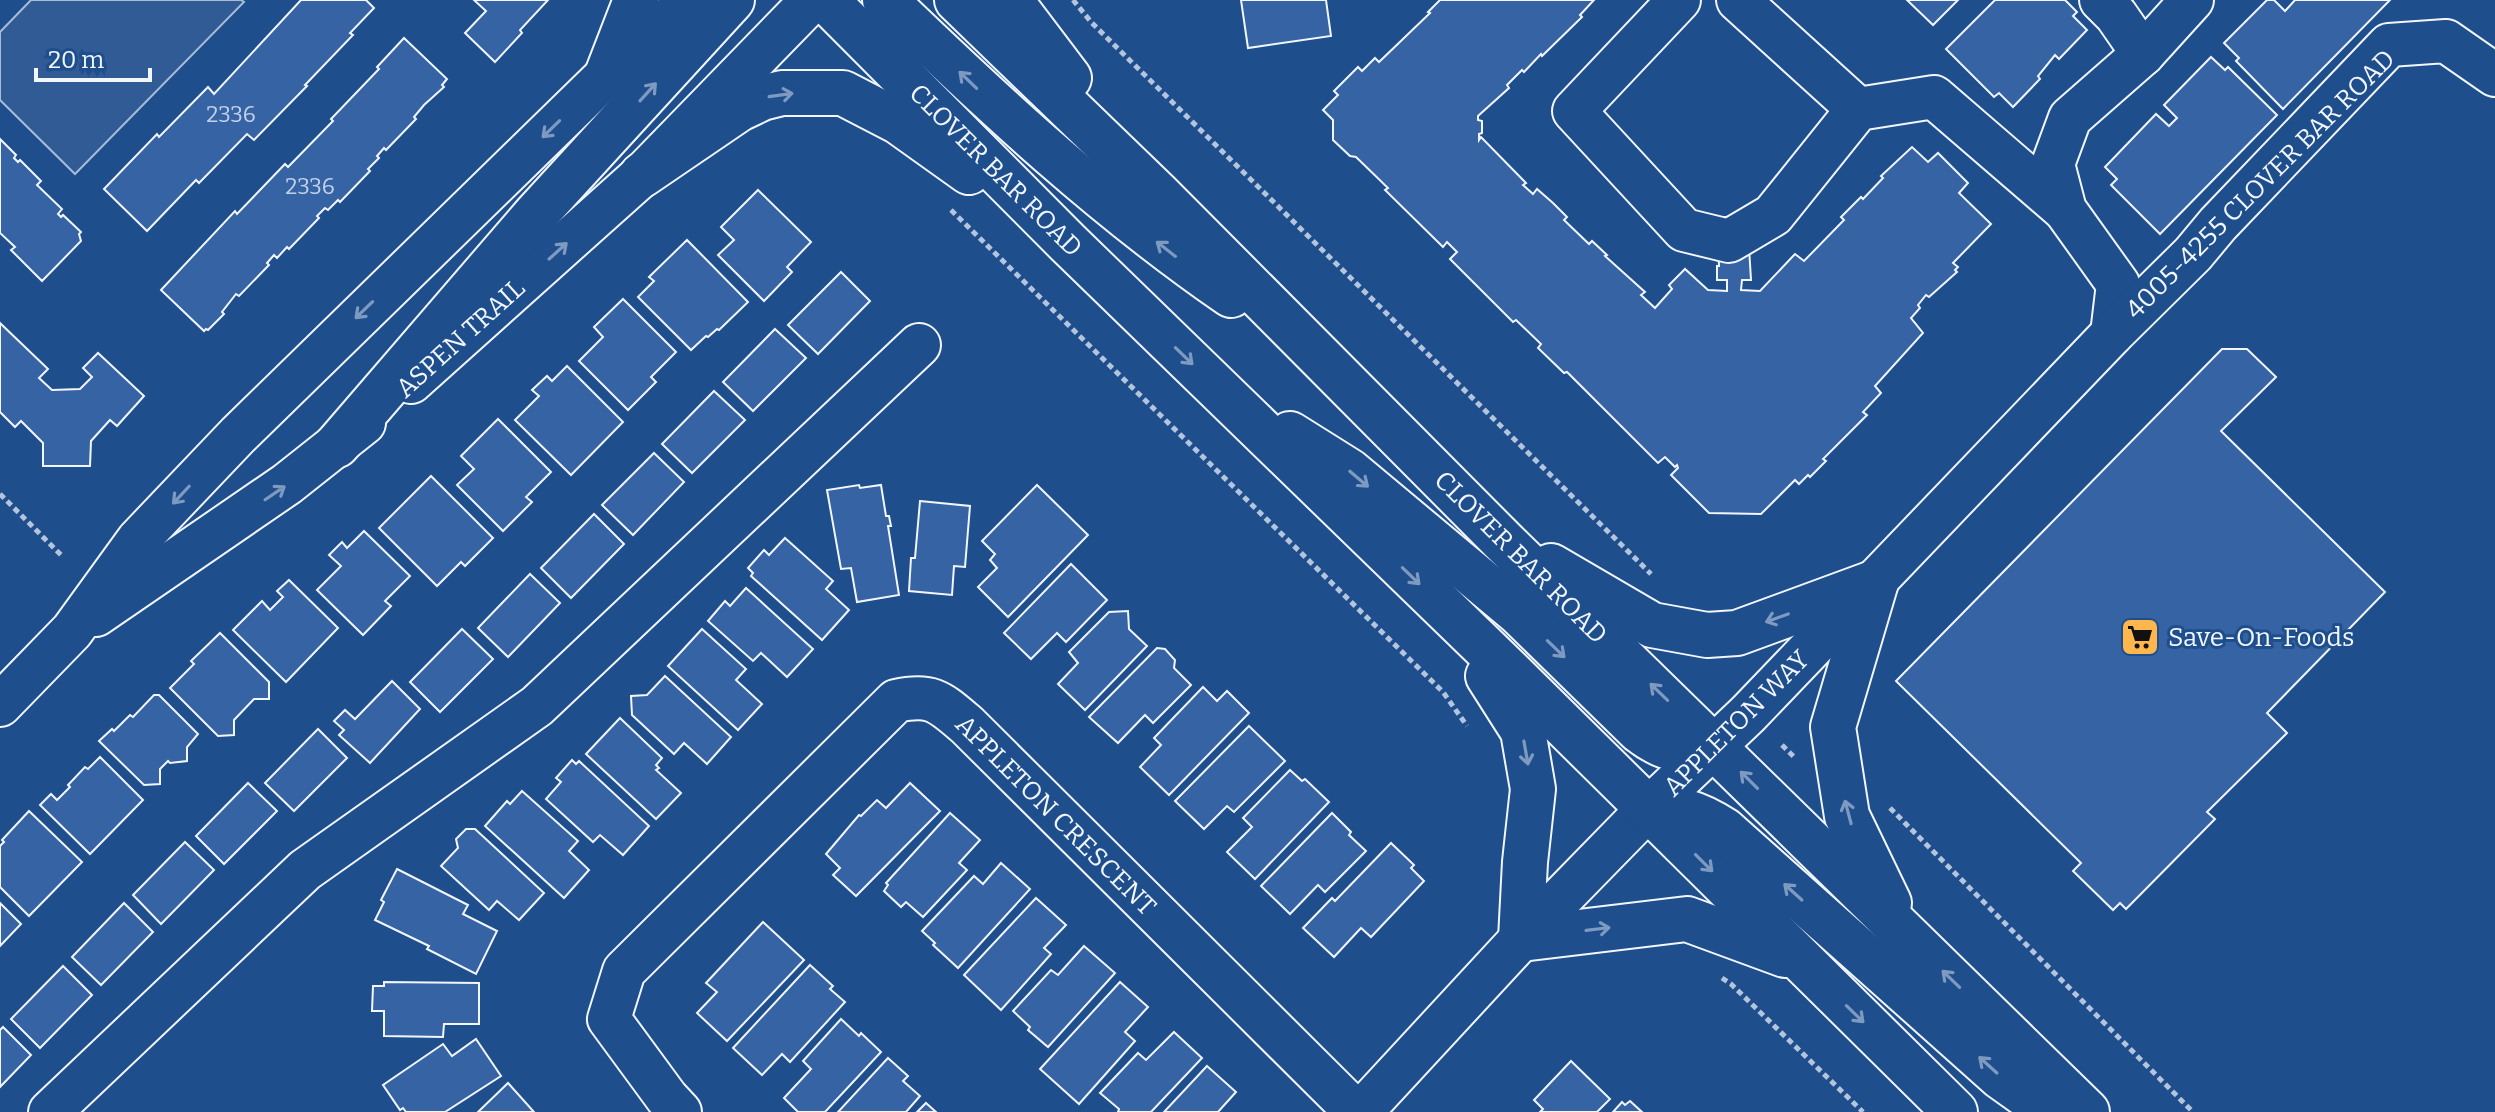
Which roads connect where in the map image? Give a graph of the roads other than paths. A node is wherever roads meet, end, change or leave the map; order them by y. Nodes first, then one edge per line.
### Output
1 (636, 0) edge
2 (690, 0) edge
3 (732, 0) edge
4 (812, 0) edge
5 (826, 0) edge
6 (885, 0) edge
7 (957, 0) edge
8 (1010, 0) edge
9 (1679, 0) edge
10 (1738, 0) edge
11 (2101, 0) edge
12 (2192, 0) edge
13 (2143, 54) junction
14 (607, 75) junction
15 (2495, 75) edge
16 (1858, 109) junction
17 (642, 175) junction
18 (1158, 194) junction
19 (2065, 210) junction
20 (1068, 243) junction
21 (2112, 334) junction
22 (919, 345) dead end
23 (1322, 358) junction
24 (1222, 392) junction
25 (337, 445) junction
26 (1503, 541) junction
27 (1876, 582) junction
28 (1448, 613) junction
29 (72, 631) junction
30 (0, 705) edge
31 (1715, 747) junction
32 (1648, 809) junction
33 (1904, 934) junction
34 (1521, 939) junction
35 (1799, 960) junction
36 (50, 1112) edge
37 (680, 1112) edge
38 (1358, 1112) edge
39 (1955, 1112) edge
40 (2050, 1112) edge
41 (2087, 1112) edge

1 - 14 main road
2 - 14 street, ASPEN TRAIL
25 -> 3 main road
4 - 17 street, ASPEN TRAIL
5 - 20 main road, CLOVER BAR ROAD
23 -> 6 main road
7 - 18 main road, CLOVER BAR ROAD
8 - 18 main road
9 - 16 street
10 - 16 street
11 - 13 street
12 - 13 street, 4005-4255 CLOVER BAR ROAD
13 - 19 street, 4005-4255 CLOVER BAR ROAD
14 -> 29 street, ASPEN TRAIL
15 - 21 street, 4005-4255 CLOVER BAR ROAD
16 - 19 street, 4005-4255 CLOVER BAR ROAD
17 -> 20 main road
25 -> 17 street, ASPEN TRAIL
18 - 23 main road, CLOVER BAR ROAD
19 - 21 street, 4005-4255 CLOVER BAR ROAD
20 -> 24 main road, CLOVER BAR ROAD
21 - 27 street, APPLETON WAY
22 - 36 street
23 - 26 main road, CLOVER BAR ROAD
24 -> 28 main road, CLOVER BAR ROAD
24 -> 31 main road
29 -> 25 street, ASPEN TRAIL
27 -> 26 main road
31 -> 26 main road, CLOVER BAR ROAD
27 - 31 street, APPLETON WAY
33 -> 27 main road
28 - 32 main road, CLOVER BAR ROAD
28 -> 34 main road
29 - 30 street, ASPEN TRAIL
31 - 32 street, APPLETON WAY
33 -> 31 main road, CLOVER BAR ROAD
32 - 34 street, APPLETON WAY
32 -> 35 main road, CLOVER BAR ROAD
40 -> 32 main road
41 -> 33 main road, CLOVER BAR ROAD
34 -> 35 main road
34 - 38 street, APPLETON WAY
35 -> 39 main road, CLOVER BAR ROAD
37 - 38 street, APPLETON CRESCENT

